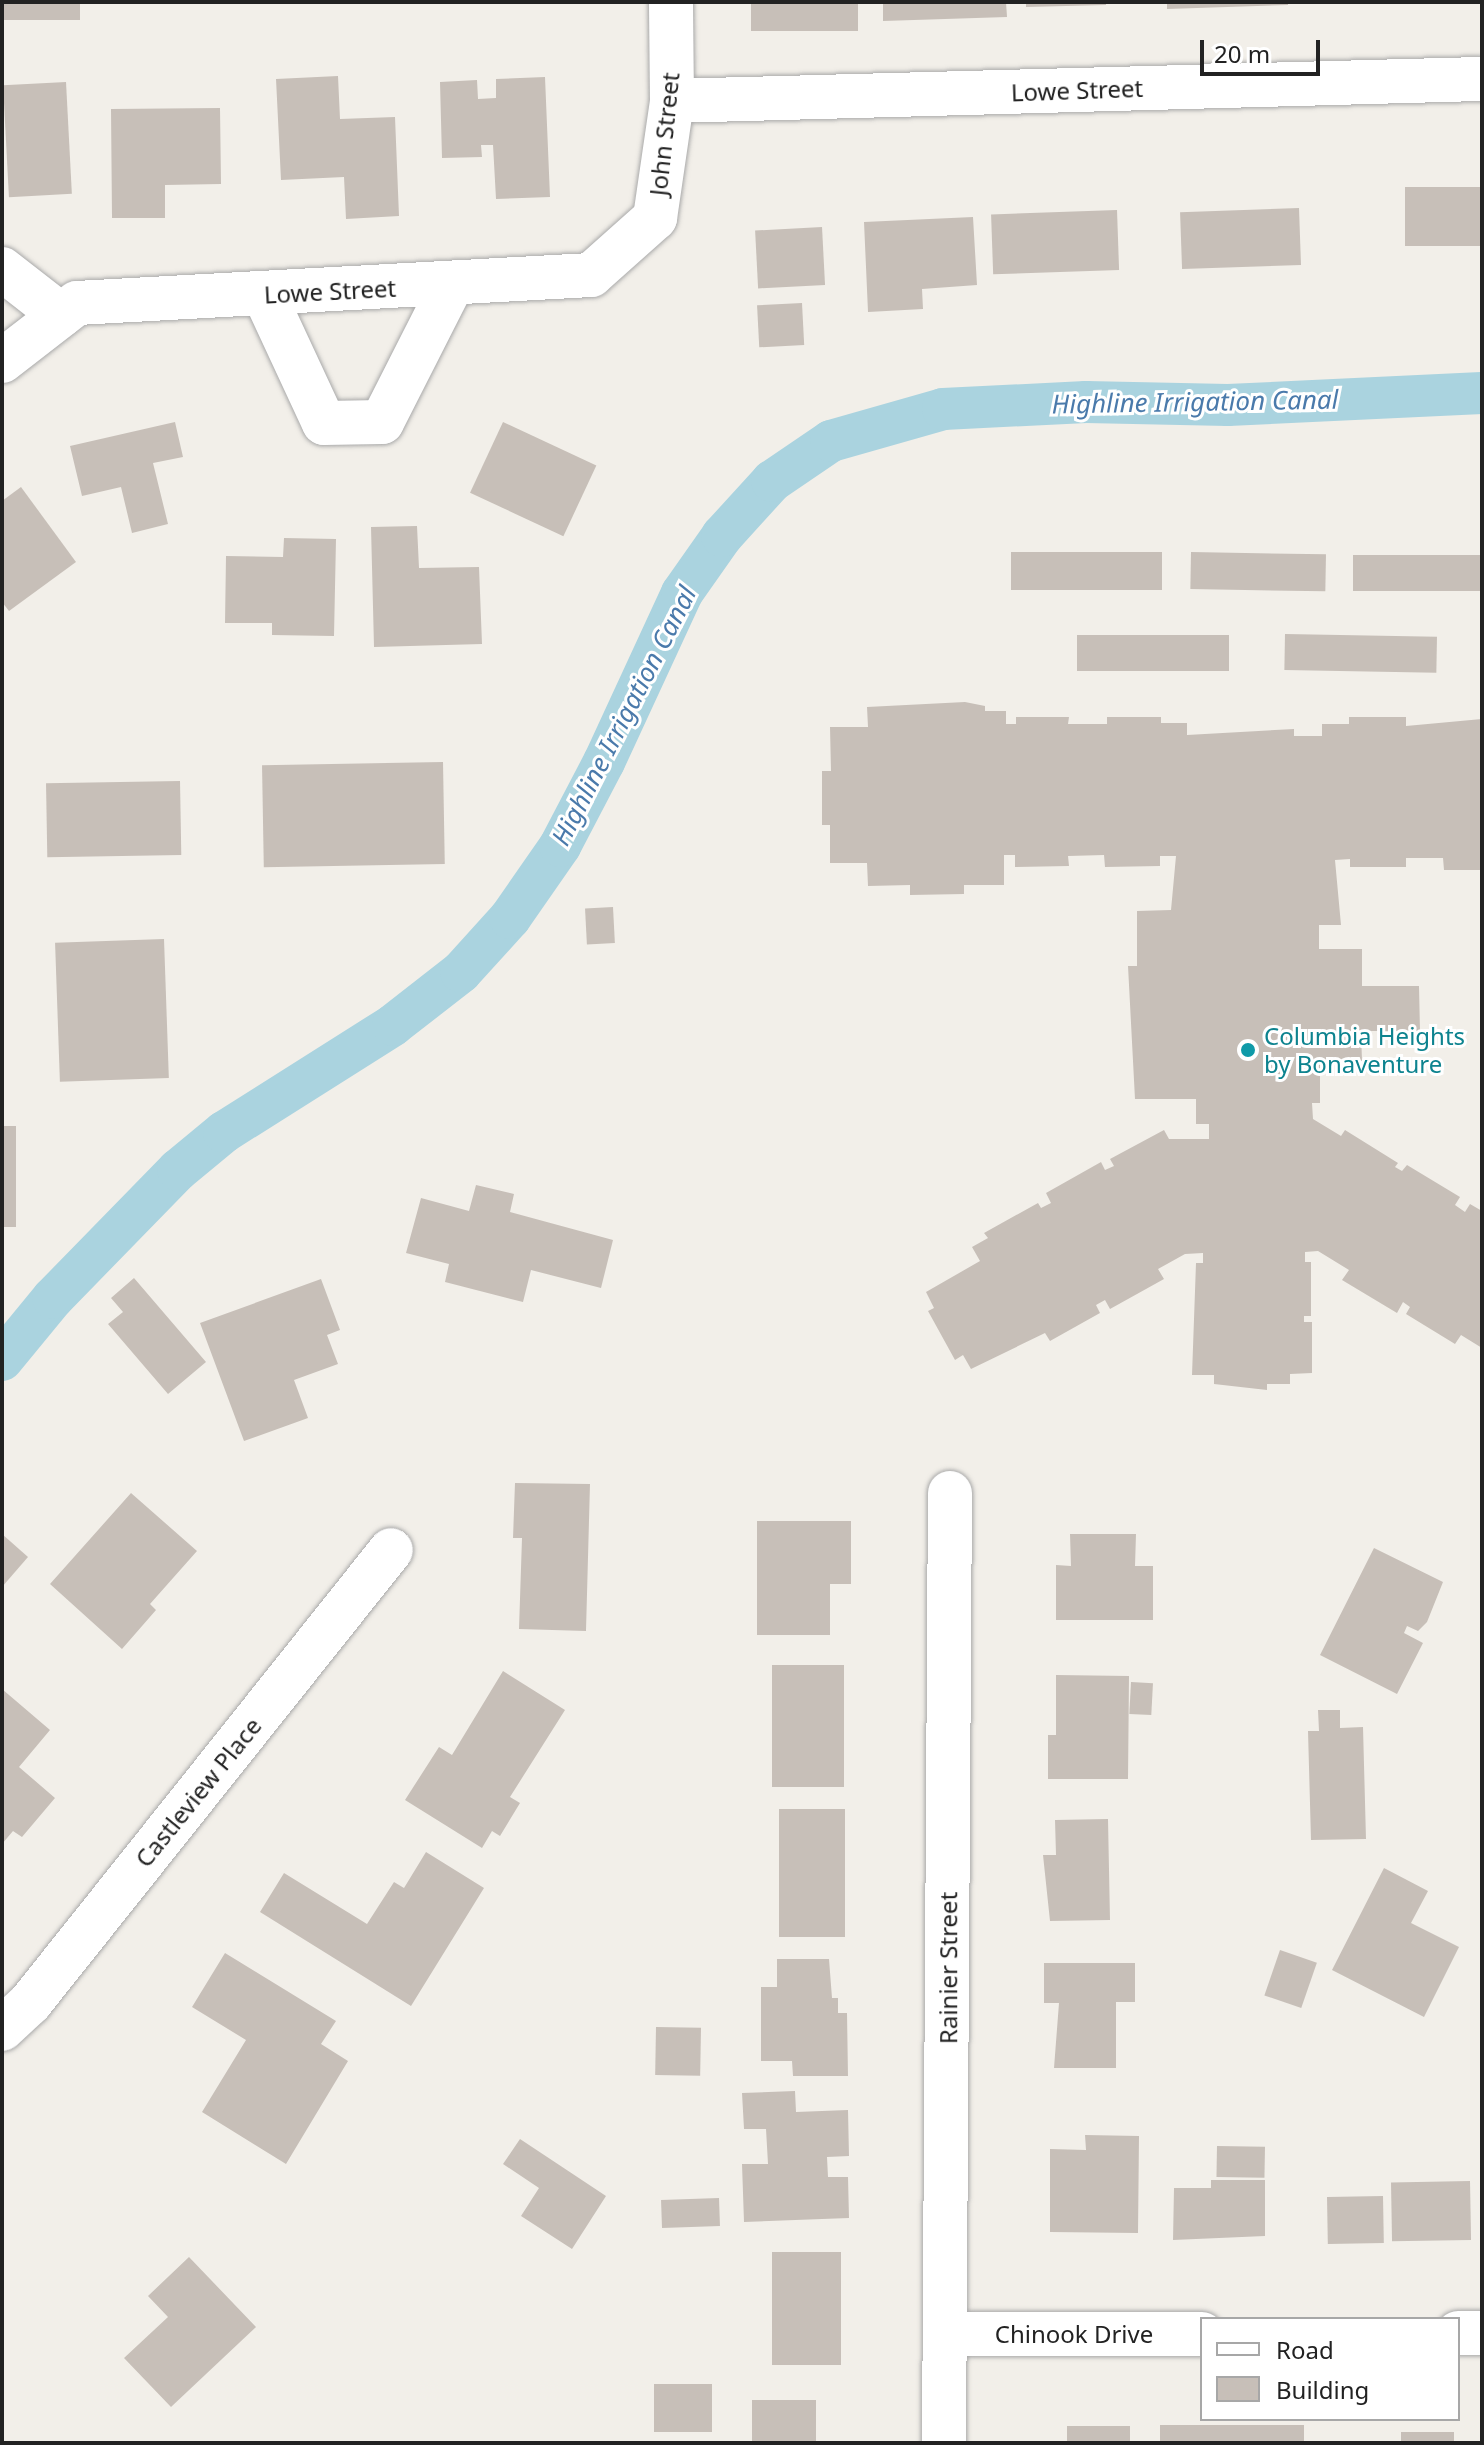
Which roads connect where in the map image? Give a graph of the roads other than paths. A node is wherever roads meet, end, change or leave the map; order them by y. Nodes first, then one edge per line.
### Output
1 (671, 2) edge
2 (1482, 79) edge
3 (672, 101) junction
4 (655, 218) joint
5 (2, 269) edge
6 (452, 284) junction
7 (264, 294) junction
8 (61, 315) junction
9 (2, 361) edge
10 (950, 1493) dead end
11 (391, 1550) dead end
12 (2, 2029) edge
13 (1460, 2333) edge
14 (1482, 2333) edge
15 (946, 2334) junction
16 (1200, 2334) edge
17 (944, 2443) edge

1 - 3 street, John Street
2 - 3 street, Lowe Street
3 - 4 street, John Street
4 - 6 street, Lowe Street
5 - 8 street
6 - 7 street, Lowe Street
6 - 7 street
7 - 8 street, Lowe Street
8 - 9 street, Lowe Street
10 - 15 street, Rainier Street
11 - 12 street, Castleview Place
13 - 14 street
15 - 16 street, Chinook Drive
15 - 17 street, Rainier Street

